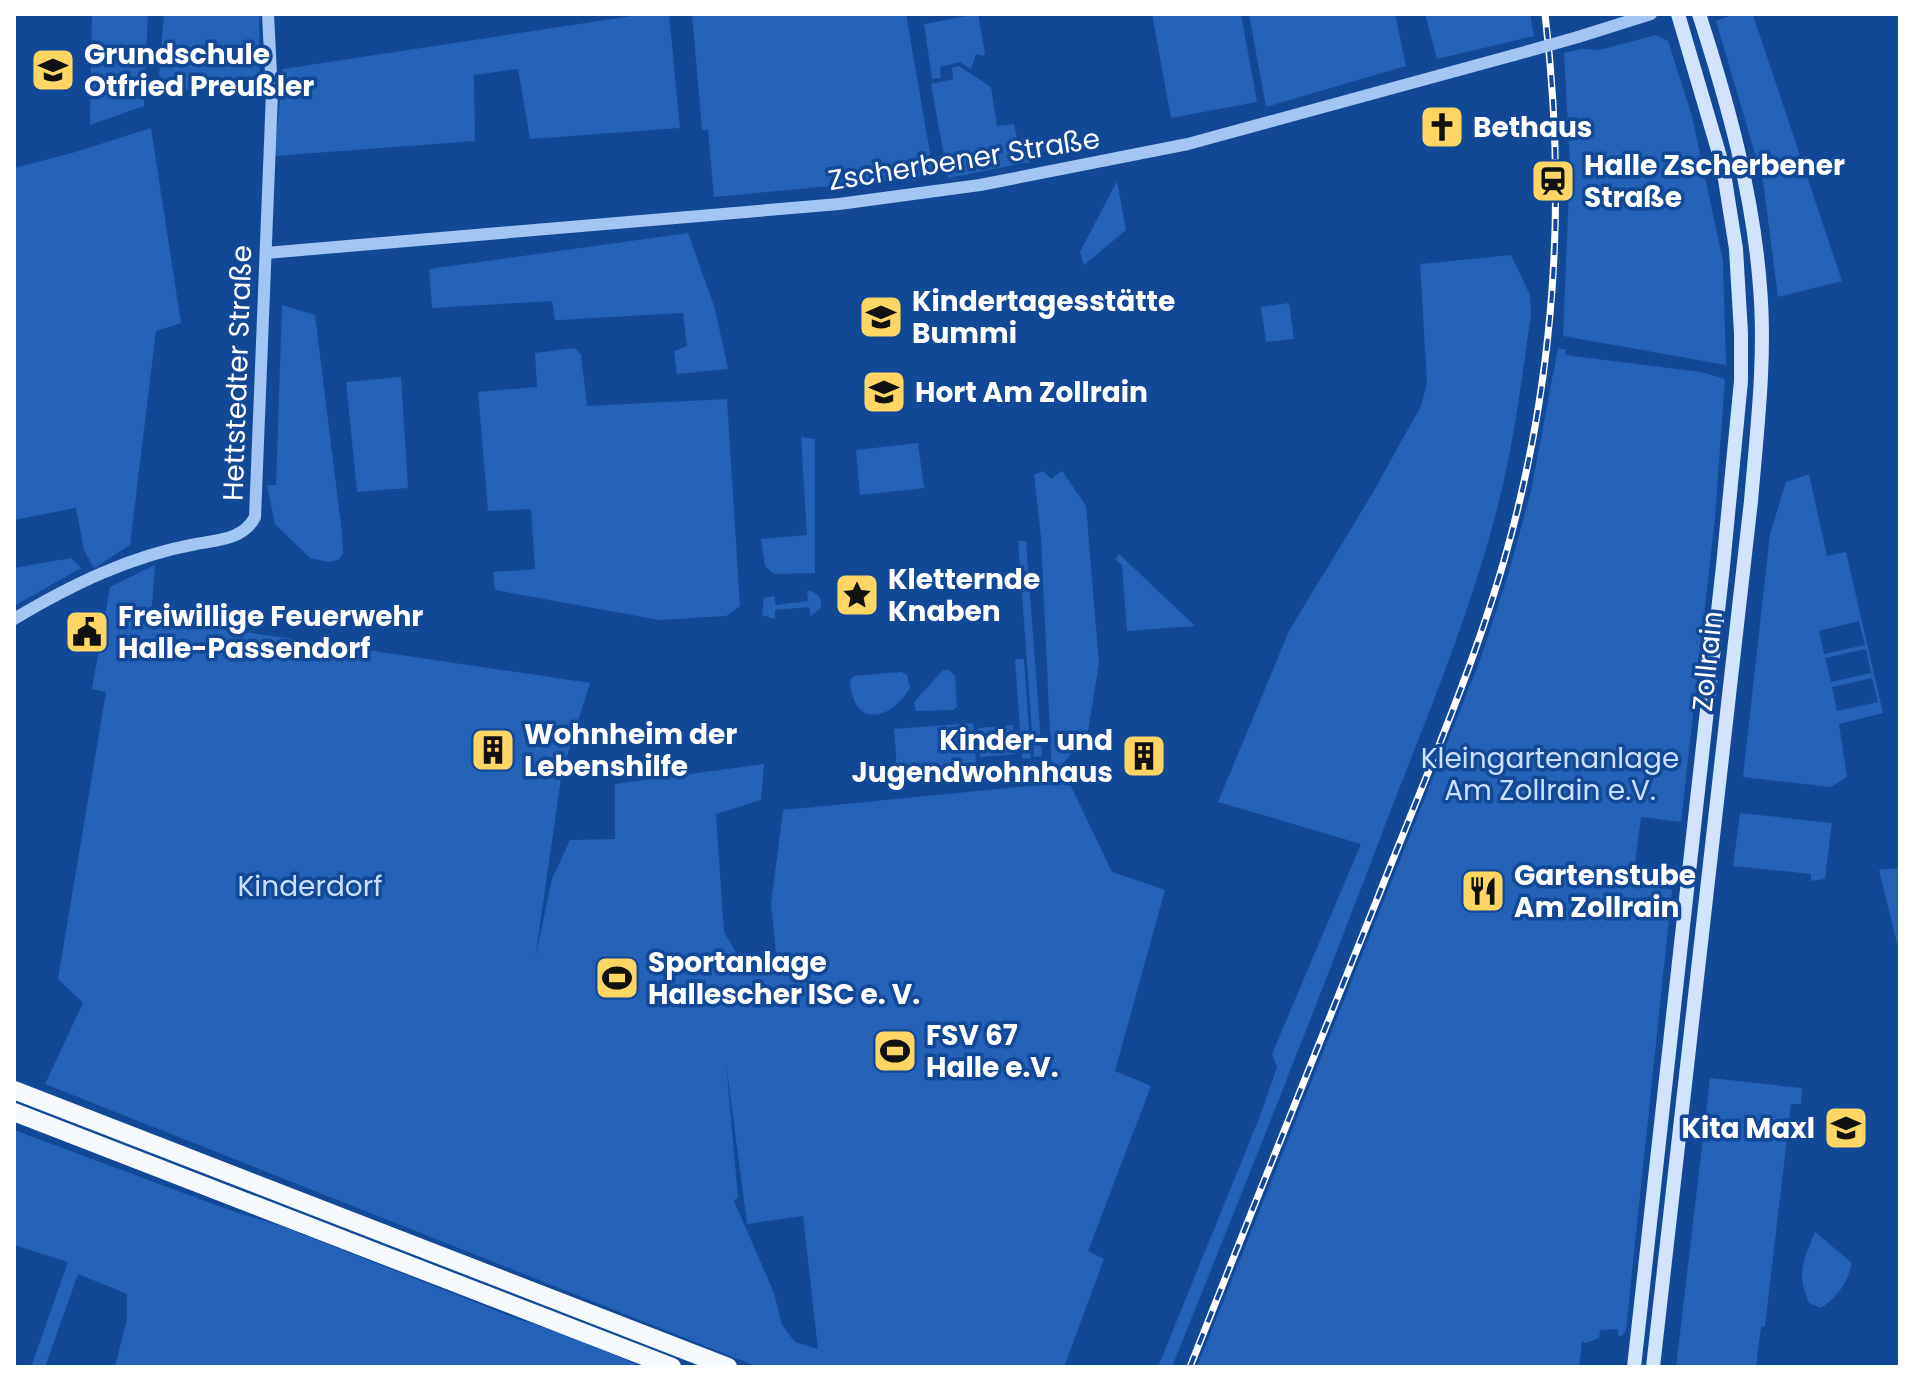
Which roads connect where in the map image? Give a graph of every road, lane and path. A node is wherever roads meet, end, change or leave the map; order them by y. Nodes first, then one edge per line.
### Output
1 (268, 14) edge
2 (1651, 14) edge
3 (1678, 14) edge
4 (1699, 14) edge
5 (266, 253) junction
6 (14, 619) edge
7 (1698, 787) junction
8 (1718, 789) junction
9 (14, 1090) edge
10 (14, 1112) edge
11 (672, 1367) edge
12 (728, 1367) edge
13 (1634, 1367) edge
14 (1653, 1367) edge

1 - 5 street, Hettstedter Straße
2 - 5 street, Zscherbener Straße, bridge
3 - 7 main road, Zollrain
4 - 8 main road, Zollrain
5 - 6 street, Hettstedter Straße
7 - 8 main road
7 - 13 main road, Zollrain
8 - 14 main road, Zollrain
9 - 12 highway
10 - 11 highway

